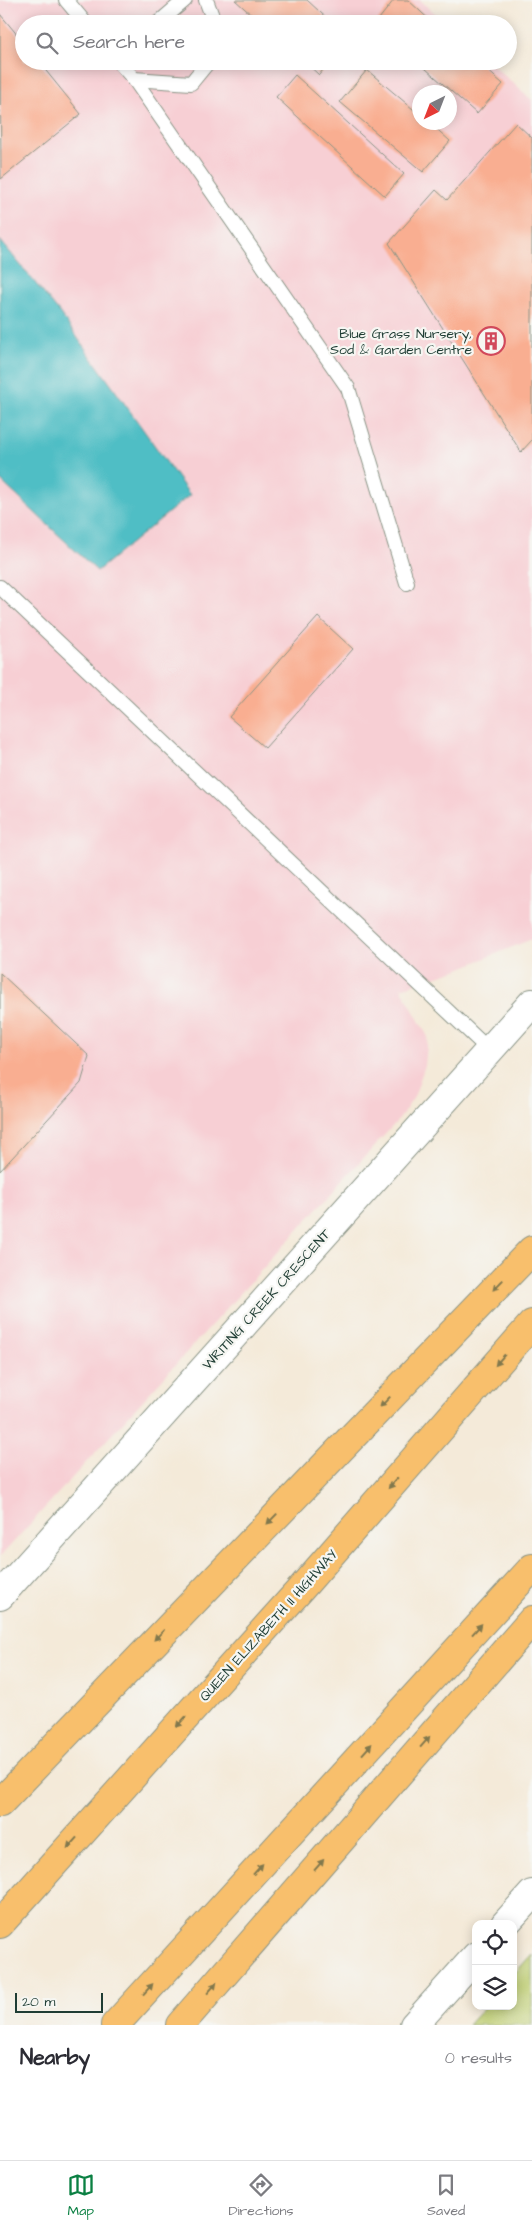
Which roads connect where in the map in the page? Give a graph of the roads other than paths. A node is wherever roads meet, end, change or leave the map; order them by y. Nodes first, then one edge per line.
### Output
1 (66, 0) edge
2 (185, 0) edge
3 (206, 0) edge
4 (78, 15) edge
5 (168, 15) edge
6 (212, 15) edge
7 (126, 70) edge
8 (202, 70) edge
9 (134, 79) junction
10 (407, 583) dead end
11 (0, 587) edge
12 (532, 1003) edge
13 (489, 1050) junction
14 (532, 1250) edge
15 (532, 1324) edge
16 (532, 1568) edge
17 (0, 1596) edge
18 (532, 1620) edge
19 (0, 1803) edge
20 (532, 1894) edge
21 (509, 1920) edge
22 (0, 1924) edge
23 (472, 1960) edge
24 (115, 2025) edge
25 (180, 2025) edge
26 (414, 2025) edge

1 - 4 lane
2 - 5 lane
3 - 6 lane
7 - 9 lane
8 - 9 lane
9 - 10 lane
11 - 13 lane
12 - 13 street, WRITING CREEK CRESCENT
13 - 17 street, WRITING CREEK CRESCENT
14 -> 19 highway
15 -> 22 highway, QUEEN ELIZABETH II HIGHWAY
24 -> 16 highway
25 -> 18 highway
20 - 21 street
23 - 26 street

